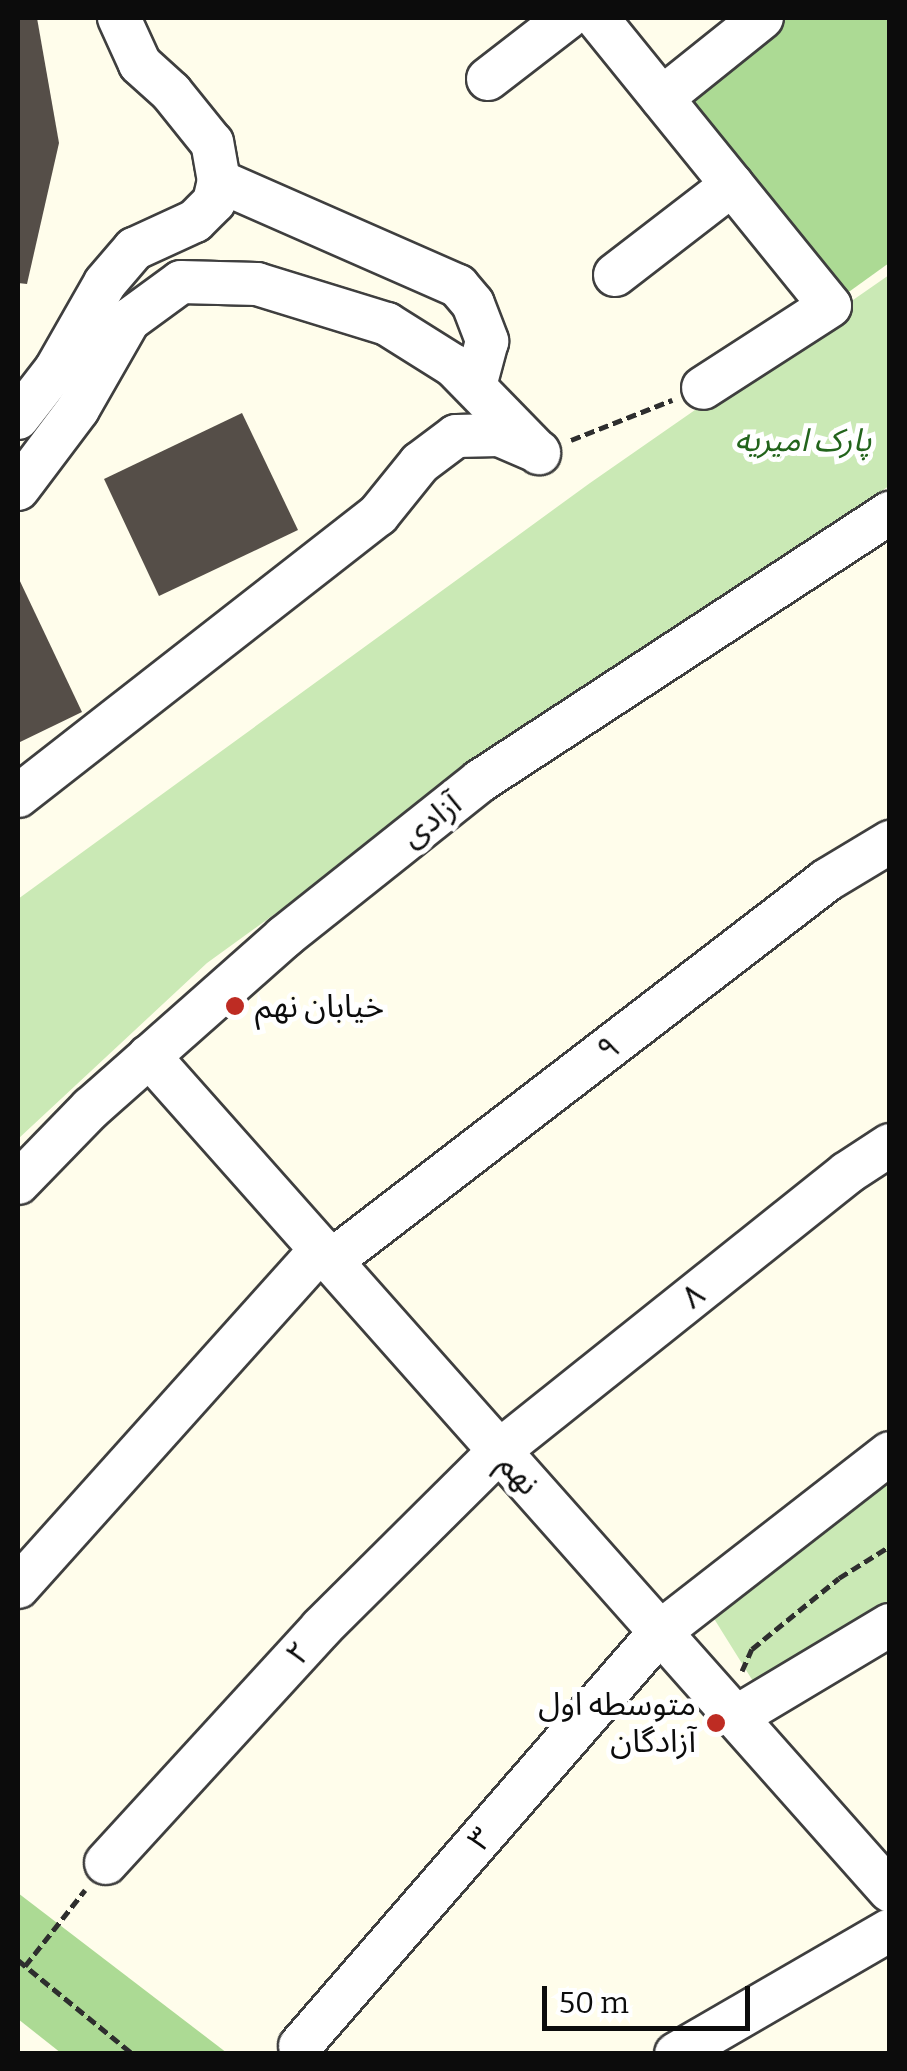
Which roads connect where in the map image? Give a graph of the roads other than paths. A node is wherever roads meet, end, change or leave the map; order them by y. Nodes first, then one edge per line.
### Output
1 (119, 18) edge
2 (567, 18) edge
3 (598, 18) edge
4 (762, 18) edge
5 (488, 79) dead end
6 (662, 98) junction
7 (219, 181) junction
8 (732, 185) junction
9 (615, 275) dead end
10 (475, 386) junction
11 (703, 388) road end
12 (18, 418) edge
13 (18, 489) edge
14 (890, 513) edge
15 (18, 796) edge
16 (890, 842) edge
17 (150, 1056) junction
18 (890, 1145) edge
19 (18, 1184) edge
20 (326, 1255) junction
21 (499, 1451) junction
22 (890, 1453) edge
23 (18, 1587) edge
24 (890, 1626) edge
25 (660, 1632) junction
26 (730, 1711) junction
27 (106, 1863) road end
28 (890, 1891) edge
29 (890, 1930) edge
30 (300, 2046) dead end
31 (676, 2054) edge

1 - 7 street
2 - 5 street
3 - 6 street
4 - 6 street
6 - 8 street
7 - 10 street
7 - 12 street
8 - 9 street
8 - 11 street
10 - 13 street
10 - 15 street
14 - 17 street, آزادی
16 - 20 street, ۹
17 - 19 street, آزادی
17 - 20 street, نهم
18 - 21 street, ۸
20 - 21 street, نهم
20 - 23 street, ۹
21 - 25 street, نهم
21 - 27 street, ۲
22 - 25 street, ۳
24 - 26 street
25 - 26 street, نهم
25 - 30 street, ۳
26 - 28 street, نهم
29 - 31 street

